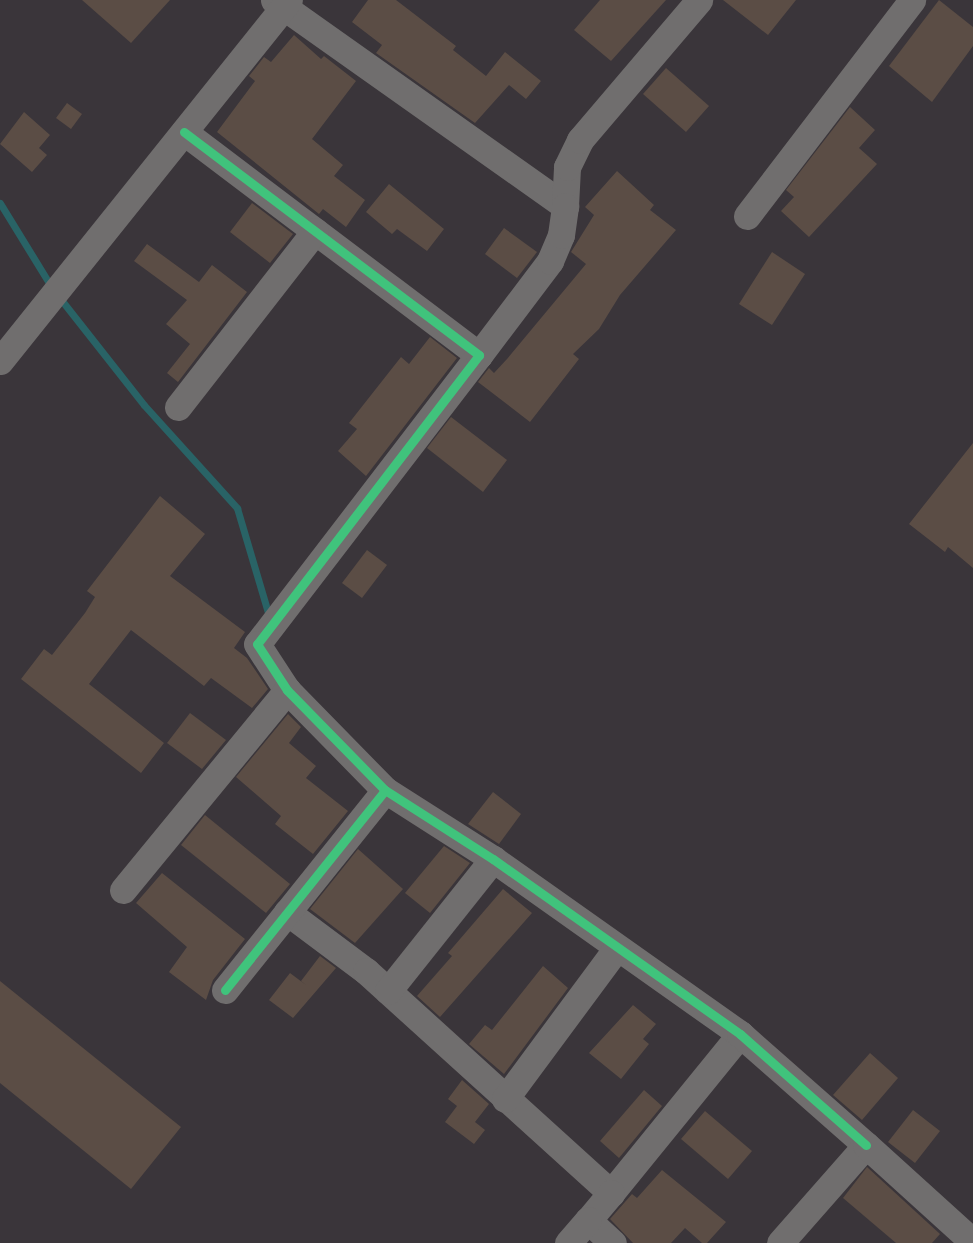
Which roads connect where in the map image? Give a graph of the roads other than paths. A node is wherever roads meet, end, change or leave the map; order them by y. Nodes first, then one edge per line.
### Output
1 (699, 0) edge
2 (912, 0) edge
3 (282, 3) edge
4 (184, 132) junction
5 (565, 206) junction
6 (747, 216) dead end
7 (315, 231) junction
8 (479, 354) junction
9 (0, 361) edge
10 (178, 407) dead end
11 (287, 690) junction
12 (386, 790) junction
13 (493, 859) junction
14 (123, 890) dead end
15 (287, 912) junction
16 (616, 949) junction
17 (225, 990) dead end
18 (388, 991) junction
19 (740, 1034) junction
20 (505, 1099) junction
21 (866, 1145) junction
22 (610, 1193) junction
23 (588, 1220) junction
24 (973, 1242) edge
25 (568, 1243) edge
26 (613, 1243) edge
27 (780, 1243) edge

1 - 5 street
2 - 6 street
3 - 4 street
3 - 5 street
4 - 7 street
4 - 9 street
5 - 8 street
7 - 8 street
7 - 10 street
8 - 11 street
11 - 12 street
11 - 14 street
12 - 13 street
12 - 15 street
13 - 16 street
13 - 18 street
15 - 17 street
15 - 18 street
16 - 19 street
16 - 20 street
18 - 20 street
19 - 21 street
19 - 22 street
20 - 22 street
21 - 24 street
21 - 27 street
22 - 23 street
23 - 25 street
23 - 26 street

